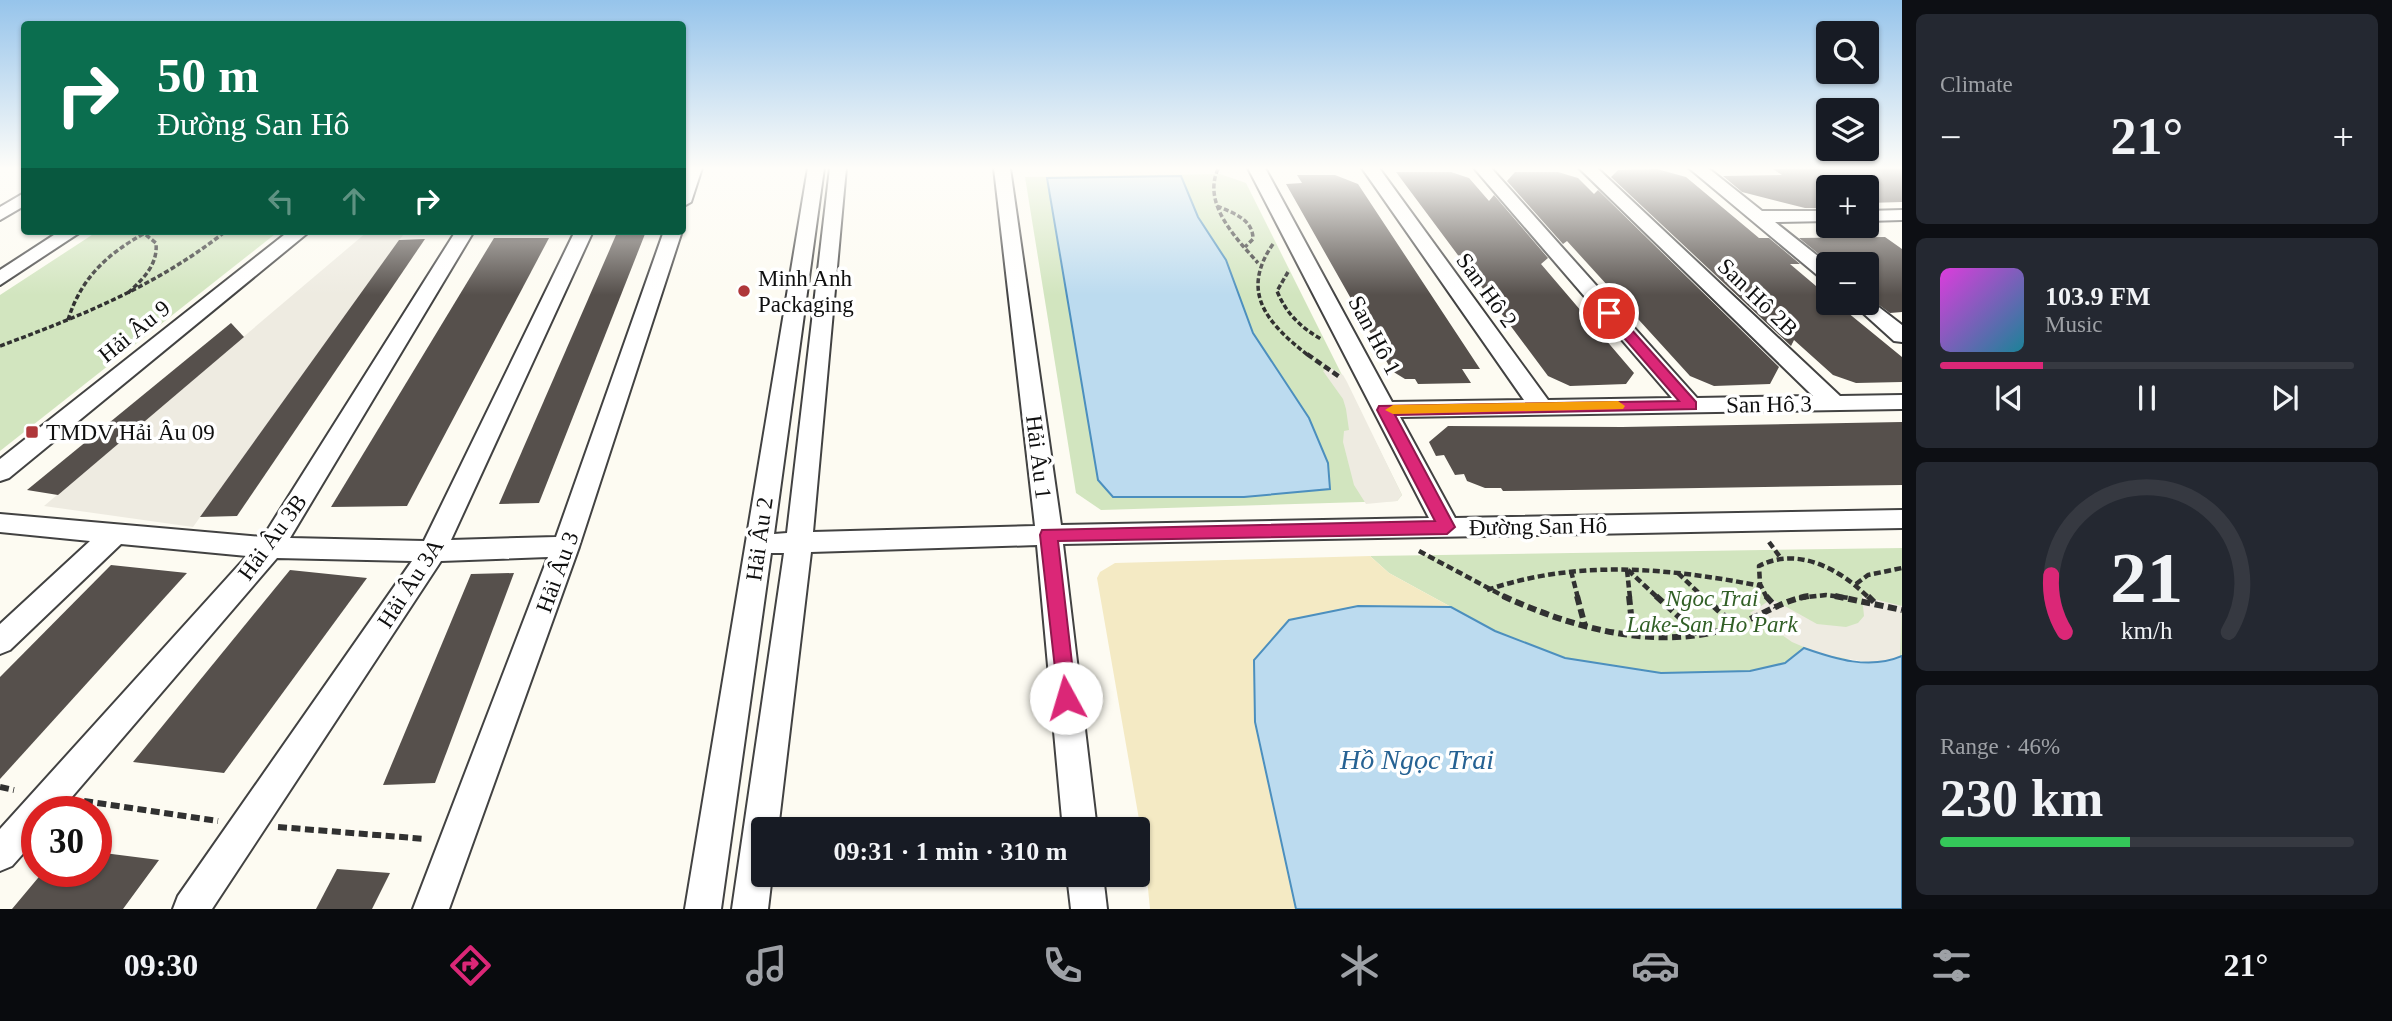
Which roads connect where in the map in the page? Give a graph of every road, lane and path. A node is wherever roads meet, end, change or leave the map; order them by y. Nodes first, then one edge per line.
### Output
1 (809, 210) edge
2 (834, 210) edge
3 (1007, 210) edge
4 (1219, 210) edge
5 (1226, 210) edge
6 (1278, 210) edge
7 (1400, 210) edge
8 (1519, 210) edge
9 (1632, 210) edge
10 (1750, 210) edge
11 (1902, 215) edge
12 (1816, 216) edge
13 (1879, 216) edge
14 (1758, 217) junction
15 (1879, 219) edge
16 (1902, 232) edge
17 (68, 235) edge
18 (138, 235) edge
19 (147, 235) edge
20 (221, 235) edge
21 (296, 235) edge
22 (463, 235) edge
23 (582, 235) edge
24 (672, 235) edge
25 (1279, 239) dead end
26 (1245, 247) junction
27 (1258, 263) junction
28 (1816, 264) edge
29 (1294, 268) dead end
30 (0, 279) edge
31 (125, 295) junction
32 (1877, 315) edge
33 (68, 320) junction
34 (1902, 336) edge
35 (1323, 340) dead end
36 (0, 346) edge
37 (1347, 382) dead end
38 (1902, 402) edge
39 (1834, 403) junction
40 (1691, 405) junction
41 (1540, 406) junction
42 (1384, 410) junction
43 (0, 472) edge
44 (1902, 519) edge
45 (0, 523) edge
46 (1447, 527) junction
47 (116, 533) junction
48 (1049, 535) junction
49 (1769, 542) dead end
50 (799, 543) junction
51 (758, 544) junction
52 (566, 547) junction
53 (1413, 547) dead end
54 (270, 548) junction
55 (433, 551) junction
56 (1781, 558) junction
57 (1902, 568) edge
58 (1627, 569) junction
59 (1571, 571) junction
60 (1677, 573) junction
61 (1856, 584) junction
62 (1761, 586) junction
63 (1486, 590) junction
64 (1875, 603) junction
65 (1776, 607) junction
66 (1902, 610) edge
67 (1585, 626) junction
68 (1735, 626) junction
69 (1633, 633) junction
70 (1698, 634) junction
71 (0, 642) edge
72 (0, 787) edge
73 (37, 796) edge
74 (21, 800) edge
75 (112, 806) edge
76 (1079, 817) edge
77 (21, 819) edge
78 (222, 822) dead end
79 (272, 827) dead end
80 (431, 840) dead end
81 (0, 855) edge
82 (1086, 887) edge
83 (191, 909) edge
84 (431, 909) edge
85 (703, 909) edge
86 (750, 909) edge
87 (1089, 909) edge

1 - 51 street, Hải Âu 2
2 - 50 street, Hải Âu 2
3 - 48 street, Hải Âu 1
4 - 26 path
5 - 26 path
6 - 42 street, San Hô 1
7 - 41 street, San Hô 2
8 - 40 street
9 - 39 street, San Hô 2B
10 - 14 street
11 - 13 street
12 - 14 street
14 - 28 street
15 - 16 street
17 - 30 street
18 - 33 path
19 - 31 path
20 - 31 path
21 - 43 street, Hải Âu 9
22 - 54 street, Hải Âu 3B
23 - 55 street, Hải Âu 3A
24 - 52 street, Hải Âu 3
25 - 27 path
26 - 27 path
27 - 37 path
29 - 35 path
31 - 33 path
32 - 34 street
33 - 36 path
38 - 39 street, San Hô 3
39 - 40 street, San Hô 3
40 - 41 street, San Hô 3
41 - 42 street, San Hô 3
42 - 46 street, San Hô 1
44 - 46 street, Đường San Hô
45 - 47 street
46 - 48 street, Đường San Hô
47 - 54 street
47 - 71 street
48 - 50 street, Đường San Hô
48 - 76 street, Hải Âu 1
49 - 56 path
50 - 51 street, Đường San Hô
50 - 86 street, Hải Âu 2
51 - 85 street, Hải Âu 2
52 - 55 street
52 - 84 street, Hải Âu 3
53 - 63 path
54 - 55 street
54 - 73 street, Hải Âu 3B
55 - 83 street, Hải Âu 3A
56 - 61 path
56 - 62 path
57 - 61 path
58 - 59 path
58 - 60 path
58 - 69 path
58 - 70 path
59 - 63 path
59 - 67 path
60 - 62 path
60 - 68 path
61 - 64 path
62 - 65 path
63 - 67 path
64 - 65 path
64 - 66 path
65 - 68 path
67 - 69 path
68 - 70 path
69 - 70 path
72 - 74 path
75 - 78 path
77 - 81 street, Hải Âu 3B
79 - 80 path
82 - 87 street

